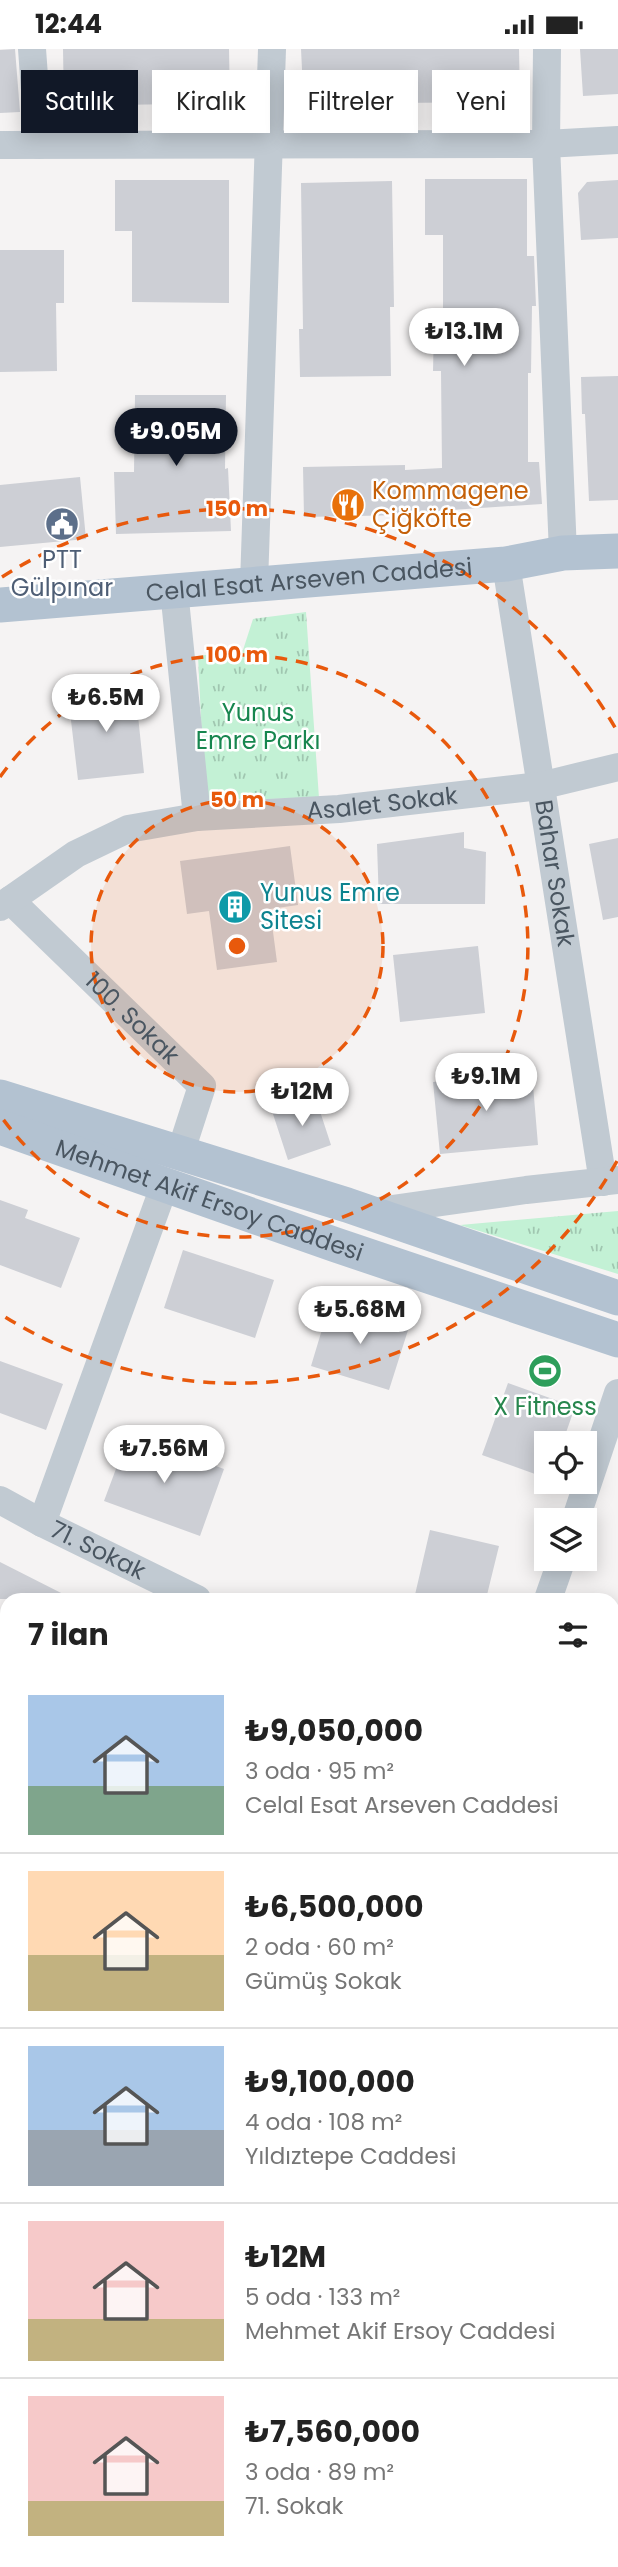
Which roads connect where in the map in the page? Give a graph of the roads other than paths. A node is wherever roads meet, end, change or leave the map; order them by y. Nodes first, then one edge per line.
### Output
1 (32, 49) edge
2 (272, 49) edge
3 (547, 49) edge
4 (618, 140) edge
5 (271, 144) junction
6 (546, 144) junction
7 (0, 145) edge
8 (39, 145) junction
9 (618, 551) edge
10 (563, 553) junction
11 (506, 564) junction
12 (254, 584) junction
13 (174, 590) junction
14 (0, 605) edge
15 (618, 767) edge
16 (540, 786) junction
17 (197, 817) junction
18 (5, 904) edge
19 (0, 1097) edge
20 (0, 1126) edge
21 (173, 1169) junction
22 (610, 1181) edge
23 (369, 1212) junction
24 (618, 1298) edge
25 (618, 1340) edge
26 (618, 1392) edge
27 (0, 1500) edge
28 (579, 1508) edge
29 (42, 1523) junction
30 (558, 1571) edge
31 (185, 1593) edge
32 (550, 1593) edge

1 - 8 street
2 - 5 street
3 - 6 street
4 - 6 street
5 - 6 street
5 - 8 street
5 - 12 street
6 - 10 street
7 - 8 street
9 - 10 main road, Celal Esat Arseven Caddesi
10 - 11 main road, Celal Esat Arseven Caddesi
11 - 12 main road, Celal Esat Arseven Caddesi
11 - 16 street, Bahar Sokak
12 - 13 main road, Celal Esat Arseven Caddesi
13 - 14 main road, Celal Esat Arseven Caddesi
13 - 17 street
15 - 16 street, Asalet Sokak
16 - 17 street, Asalet Sokak
16 - 22 street, Bahar Sokak
17 - 18 street, Asalet Sokak
18 - 21 street, 100. Sokak
19 - 21 main road, Mehmet Akif Ersoy Caddesi
20 - 21 main road, Mehmet Akif Ersoy Caddesi
21 - 23 main road, Mehmet Akif Ersoy Caddesi
21 - 25 main road, Mehmet Akif Ersoy Caddesi
21 - 29 street
22 - 23 street
23 - 24 main road, Mehmet Akif Ersoy Caddesi
26 - 28 street
27 - 29 street, 71. Sokak
29 - 31 street, 71. Sokak
30 - 32 street

